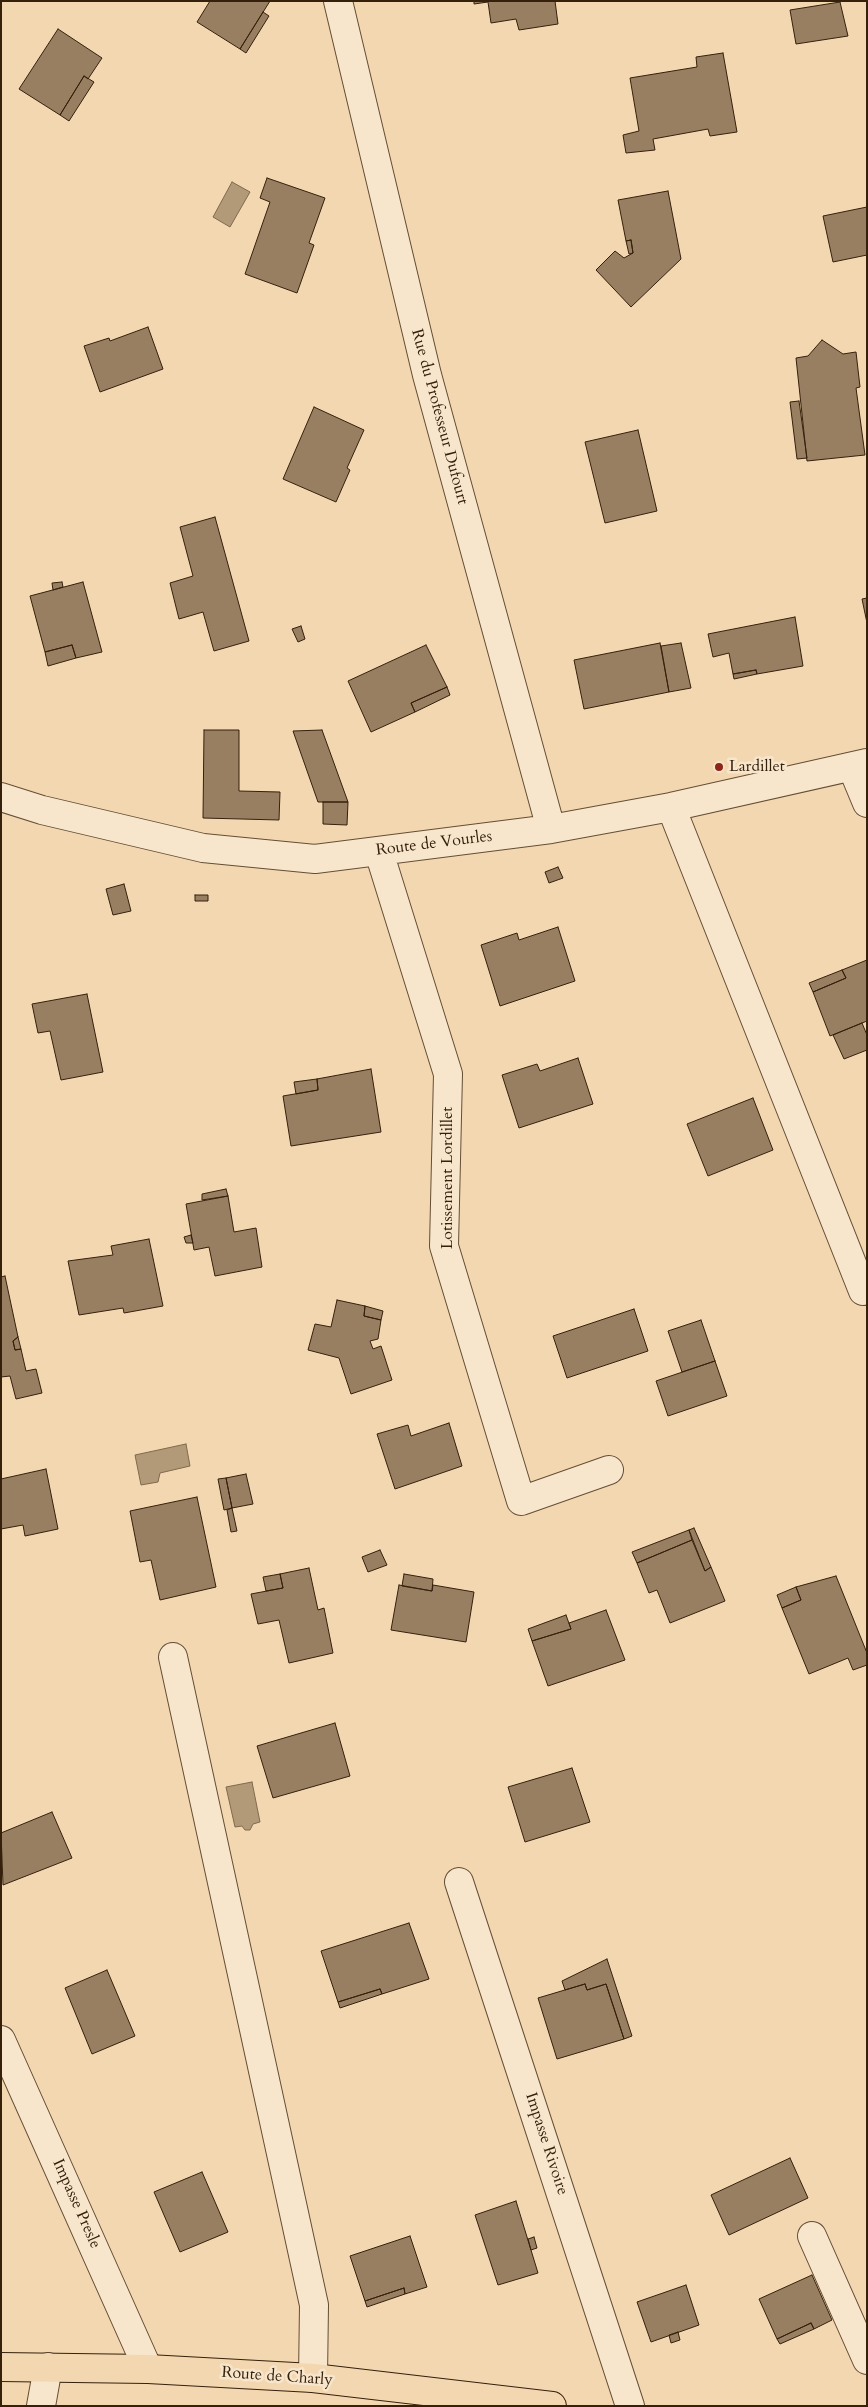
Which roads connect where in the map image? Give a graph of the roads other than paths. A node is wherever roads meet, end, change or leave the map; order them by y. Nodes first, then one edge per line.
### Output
1 (338, 1) edge
2 (860, 765) edge
3 (1, 797) edge
4 (867, 803) edge
5 (671, 806) junction
6 (551, 829) junction
7 (379, 852) junction
8 (863, 1291) dead end
9 (609, 1470) dead end
10 (173, 1658) dead end
11 (460, 1882) dead end
12 (1, 2040) edge
13 (812, 2236) dead end
14 (867, 2360) edge
15 (1, 2367) edge
16 (48, 2367) junction
17 (148, 2369) junction
18 (313, 2378) junction
19 (41, 2406) edge
20 (552, 2406) edge
21 (630, 2406) edge

1 - 6 street, Rue du Professeur Dufourt
2 - 4 street
2 - 5 street, Route de Vourles
3 - 7 street, Route de Vourles
5 - 6 street, Route de Vourles
5 - 8 street
6 - 7 street, Route de Vourles
7 - 9 street, Lotissement Lordillet
10 - 18 street
11 - 21 street, Impasse Rivoire
12 - 17 street, Impasse Presle
13 - 14 street
15 - 16 main road, Route de Charly
16 - 17 main road, Route de Charly
16 - 19 street
17 - 18 main road, Route de Charly
18 - 20 main road, Route de Charly

